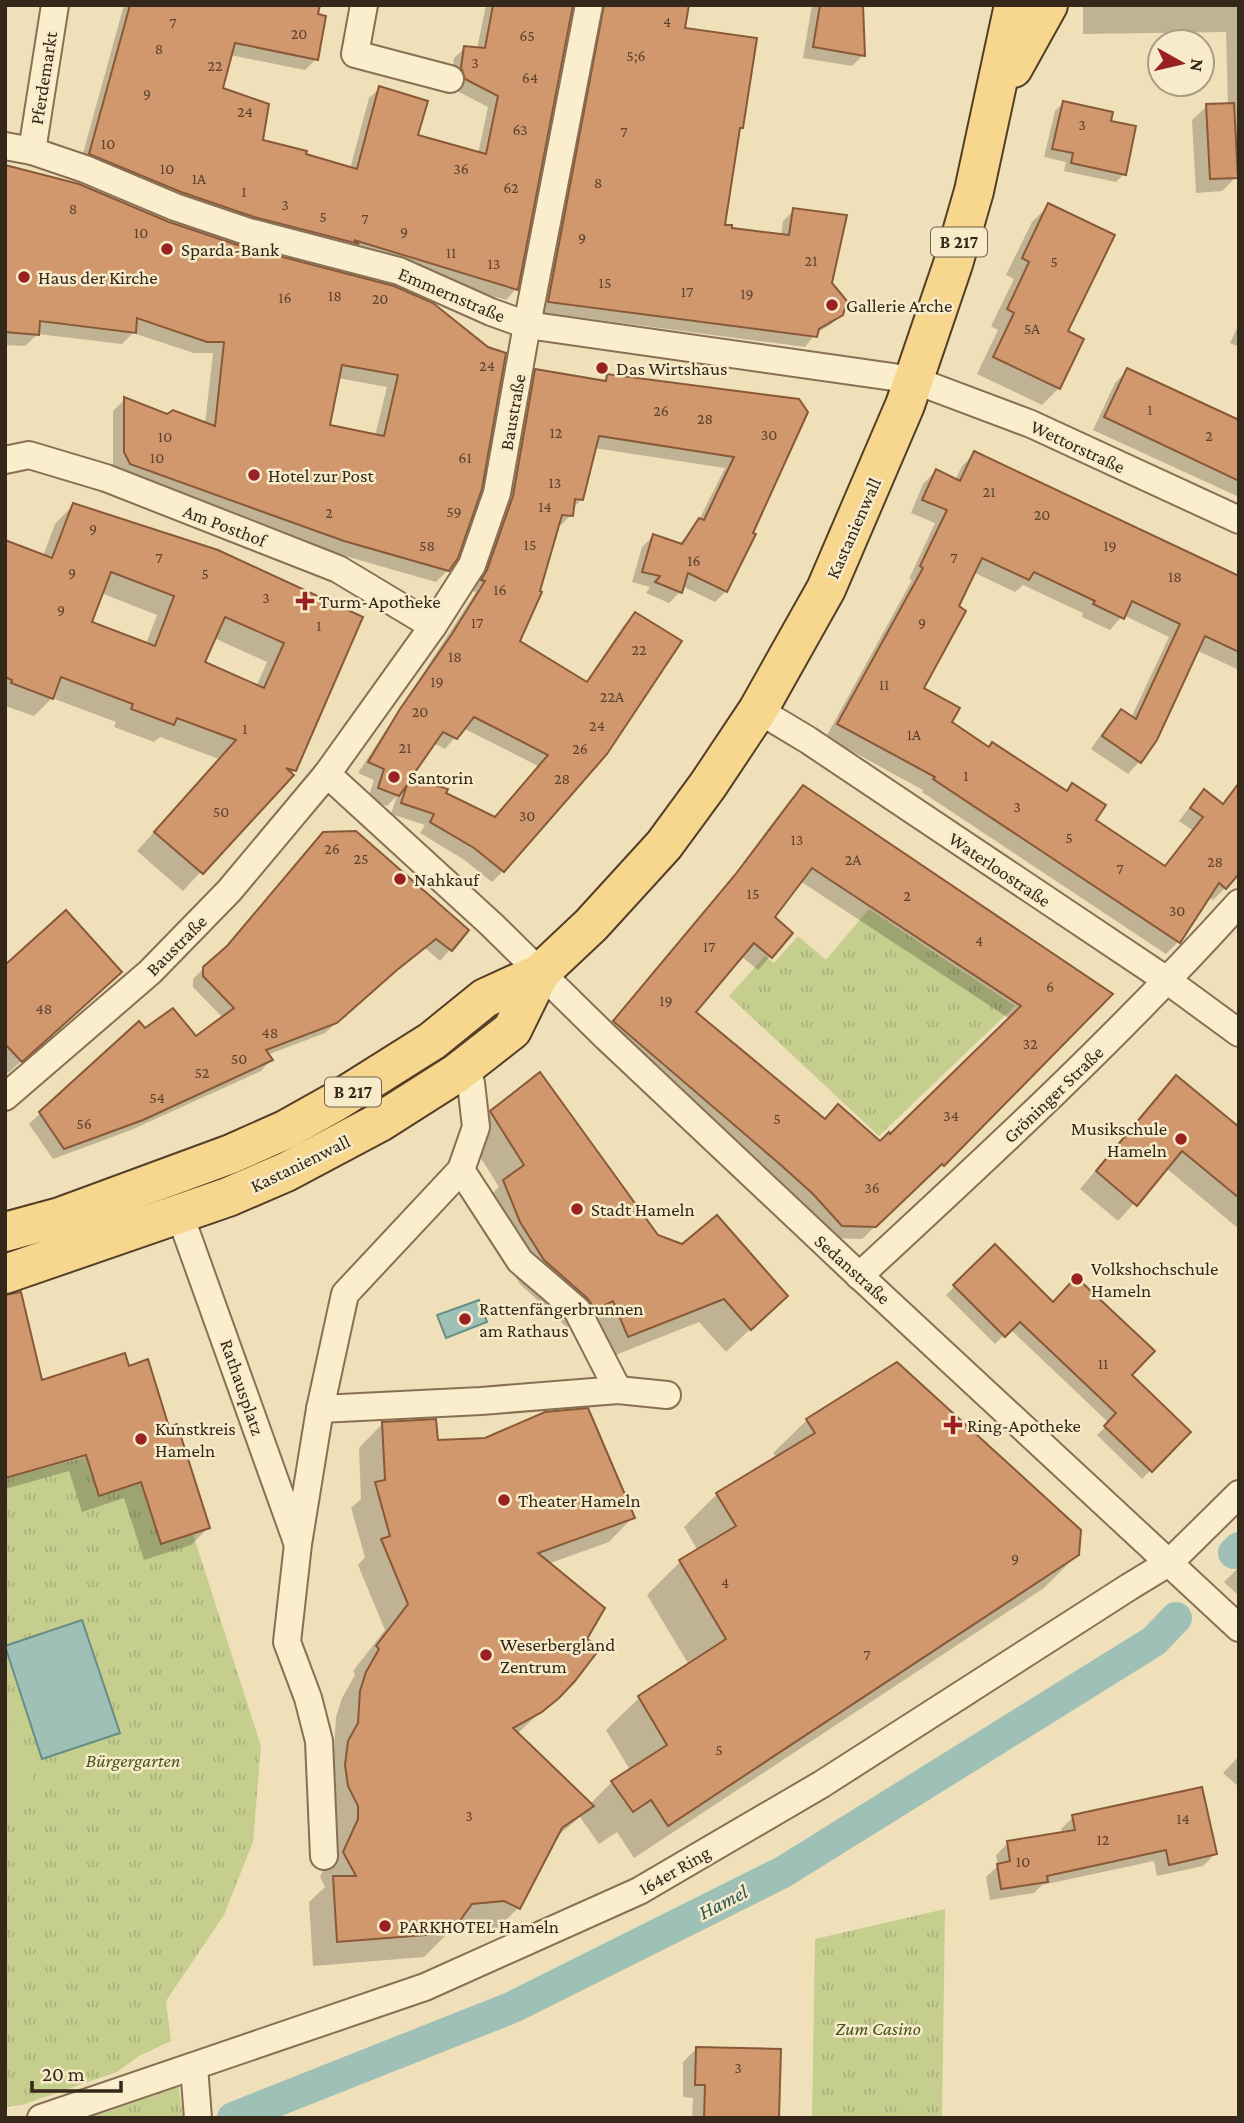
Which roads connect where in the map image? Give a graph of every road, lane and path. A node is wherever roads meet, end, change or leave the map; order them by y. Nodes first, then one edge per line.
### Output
1 (55, 5) edge
2 (365, 5) edge
3 (589, 5) edge
4 (1014, 5) edge
5 (1048, 5) edge
6 (450, 79) dead end
7 (995, 100) junction
8 (5, 146) edge
9 (32, 150) junction
10 (527, 325) junction
11 (914, 380) junction
12 (5, 460) edge
13 (1239, 520) edge
14 (433, 625) junction
15 (758, 710) junction
16 (327, 774) junction
17 (1239, 903) edge
18 (540, 973) junction
19 (1168, 981) junction
20 (1239, 1033) edge
21 (471, 1083) dead end
22 (5, 1097) edge
23 (461, 1170) junction
24 (5, 1232) edge
25 (186, 1232) dead end
26 (5, 1274) edge
27 (859, 1276) junction
28 (618, 1390) junction
29 (667, 1395) dead end
30 (320, 1409) junction
31 (1239, 1494) edge
32 (298, 1544) junction
33 (1170, 1563) junction
34 (1239, 1628) edge
35 (324, 1856) dead end
36 (194, 2067) junction
37 (41, 2118) edge
38 (198, 2118) edge

1 - 9 street, Pferdemarkt
2 - 6 street
3 - 10 street, Baustraße
4 - 7 main road, Kastanienwall / B 217
5 - 7 main road
7 - 11 main road, Kastanienwall / B 217
8 - 9 street, Emmernstraße
9 - 10 street, Emmernstraße
10 - 11 street, Emmernstraße
10 - 14 street, Baustraße
11 - 13 street, Wettorstraße
11 - 15 main road, Kastanienwall / B 217
12 - 14 street, Am Posthof
14 - 16 street, Baustraße
15 - 18 main road, Kastanienwall / B 217
15 - 19 street, Waterloostraße
16 - 18 street
16 - 22 street, Baustraße
17 - 19 street, Gröninger Straße
18 - 24 main road, Kastanienwall / B 217
18 - 26 main road, Kastanienwall / B 217
18 - 27 street, Sedanstraße
19 - 20 street, Waterloostraße
19 - 27 street, Gröninger Straße
21 - 23 street, Rathausplatz
23 - 28 street
23 - 30 street, Rathausplatz
25 - 32 street, Rathausplatz
27 - 33 street, Sedanstraße
28 - 29 street
28 - 30 street
30 - 32 street, Rathausplatz
31 - 33 street, 164er Ring
32 - 35 street, Rathausplatz
33 - 34 street, Sedanstraße
33 - 36 street, 164er Ring
36 - 37 street, 164er Ring
36 - 38 street

